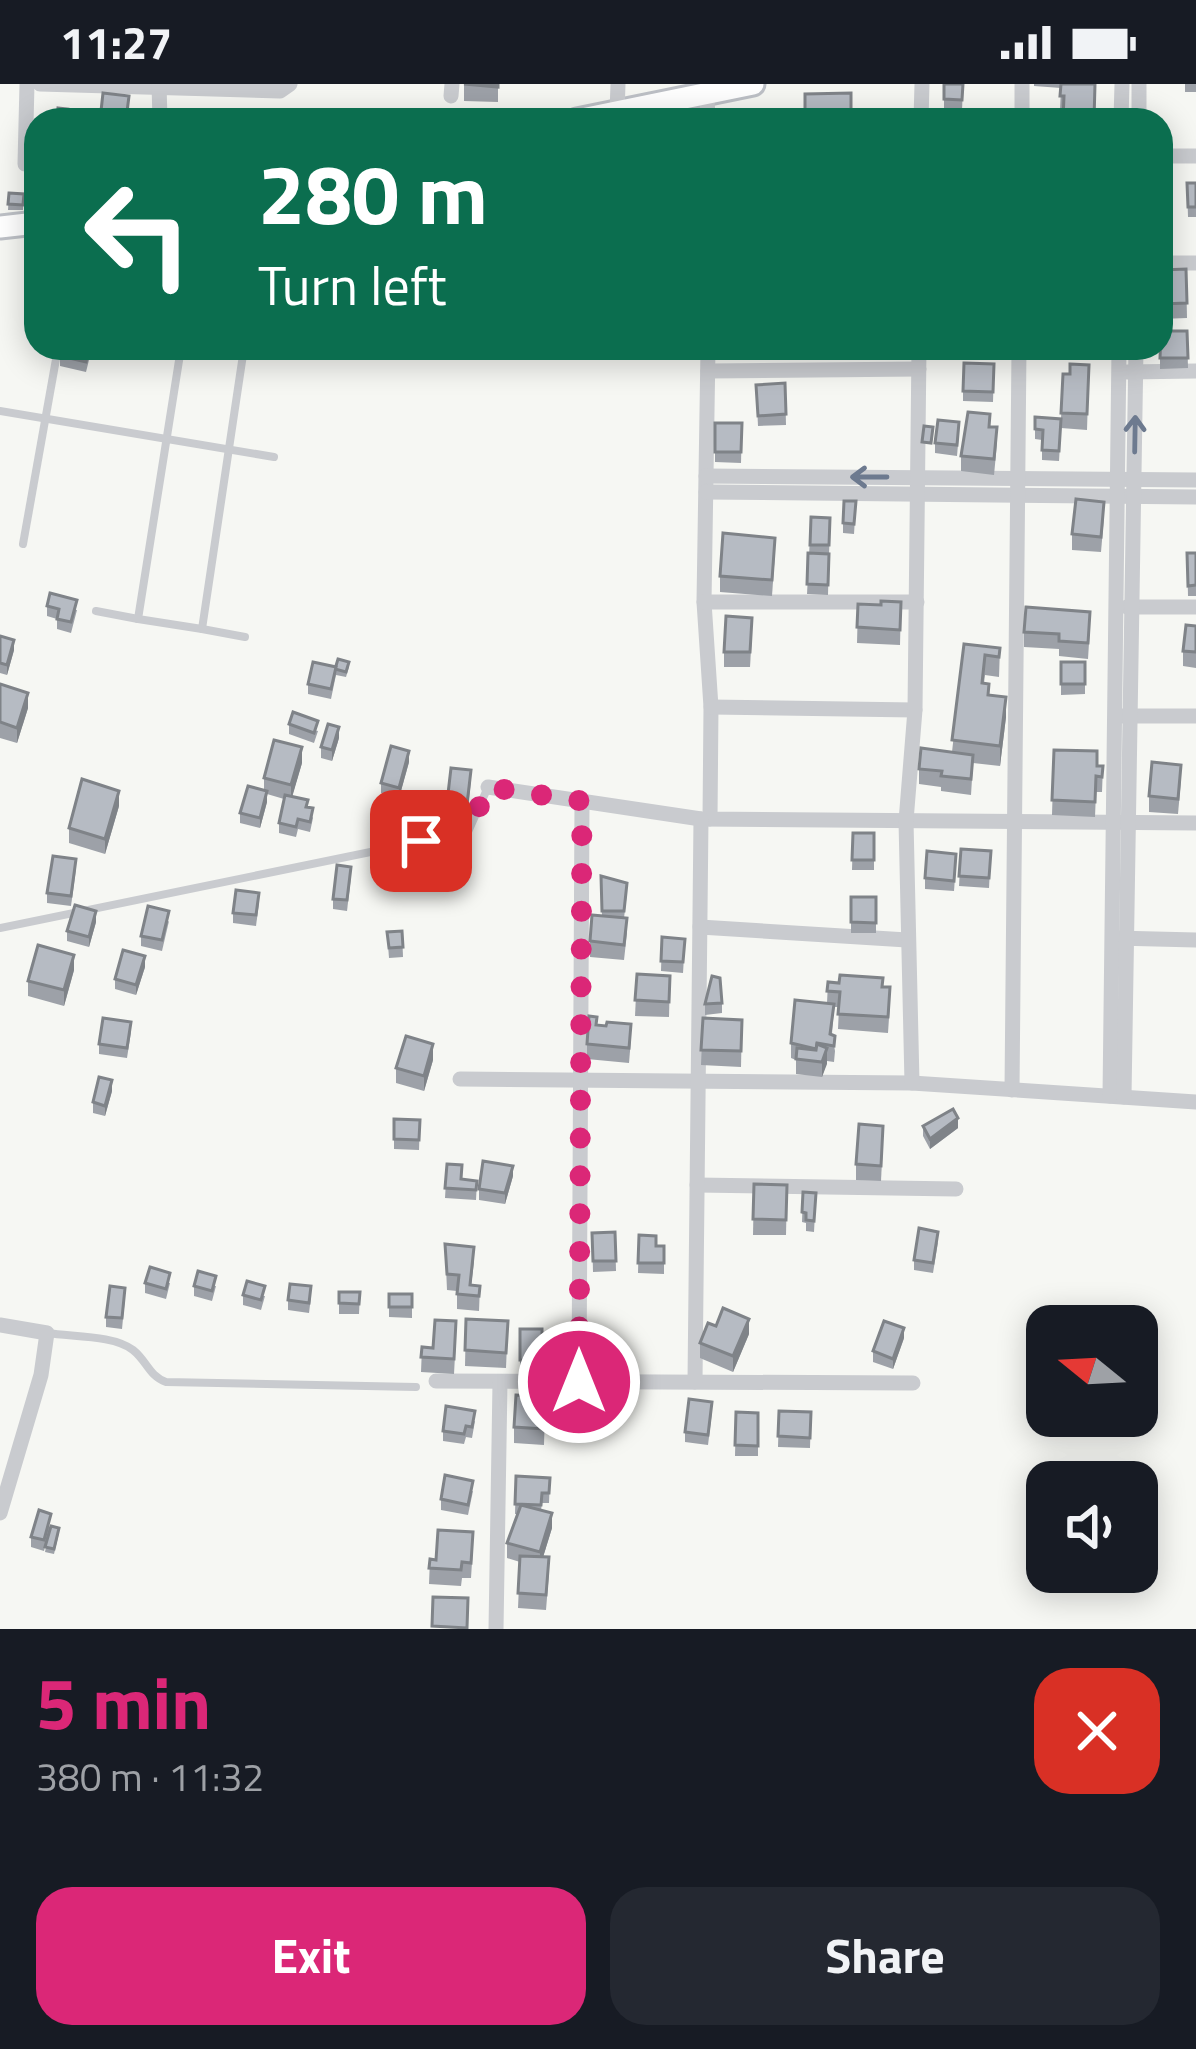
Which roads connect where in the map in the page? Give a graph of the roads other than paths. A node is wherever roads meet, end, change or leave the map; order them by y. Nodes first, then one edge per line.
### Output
1 (40, 84) edge
2 (290, 84) edge
3 (753, 84) edge
4 (159, 87) edge
5 (707, 96) junction
6 (640, 108) edge
7 (708, 108) edge
8 (56, 360) edge
9 (179, 360) edge
10 (242, 360) edge
11 (707, 360) edge
12 (919, 360) edge
13 (1019, 360) edge
14 (1123, 360) edge
15 (1132, 360) edge
16 (919, 369) junction
17 (707, 371) junction
18 (1196, 371) edge
19 (1127, 372) junction
20 (0, 411) edge
21 (46, 418) junction
22 (166, 439) junction
23 (229, 449) junction
24 (274, 457) dead end
25 (1196, 480) edge
26 (706, 484) junction
27 (918, 486) junction
28 (1017, 487) junction
29 (1126, 488) junction
30 (1196, 497) edge
31 (23, 544) dead end
32 (704, 602) junction
33 (916, 602) junction
34 (1124, 606) junction
35 (1196, 607) edge
36 (96, 611) dead end
37 (138, 619) junction
38 (202, 629) junction
39 (245, 637) dead end
40 (710, 706) junction
41 (915, 710) junction
42 (1122, 716) junction
43 (1196, 716) edge
44 (488, 787) joint
45 (582, 801) junction
46 (705, 819) junction
47 (906, 821) junction
48 (1013, 821) junction
49 (1121, 822) junction
50 (1196, 823) edge
51 (700, 927) junction
52 (0, 928) edge
53 (1119, 938) junction
54 (907, 940) junction
55 (1196, 940) edge
56 (460, 1079) dead end
57 (578, 1080) junction
58 (698, 1082) junction
59 (912, 1083) junction
60 (1012, 1090) junction
61 (1117, 1096) junction
62 (1196, 1102) edge
63 (698, 1185) junction
64 (956, 1189) dead end
65 (0, 1325) edge
66 (47, 1333) junction
67 (436, 1382) dead end
68 (500, 1382) junction
69 (579, 1382) junction
70 (695, 1382) junction
71 (913, 1383) dead end
72 (416, 1387) dead end
73 (0, 1513) edge
74 (496, 1629) edge

1 - 4 street
2 - 4 street
3 - 5 street
5 - 6 street
5 - 7 street
8 - 21 lane
9 - 22 lane
10 - 23 lane
11 - 17 street
12 - 16 street
13 - 28 street
14 - 19 street
15 - 19 street
16 - 17 street
16 - 27 street
17 - 26 street
18 - 19 street
19 - 29 street
20 - 21 lane
21 - 22 lane
21 - 31 lane
22 - 23 lane
22 - 37 lane
23 - 24 lane
23 - 38 lane
25 - 29 street
26 - 27 street
26 - 32 street
27 - 28 street
27 - 33 street
28 - 29 street
28 - 48 street
29 - 30 street
29 - 34 street
32 - 33 street
32 - 40 street
33 - 41 street
34 - 35 street
34 - 42 street
36 - 37 lane
37 - 38 lane
38 - 39 lane
40 - 41 street
40 - 46 street
41 - 47 street
42 - 43 street
42 - 49 street
44 - 45 street
44 - 52 lane
45 - 46 street
45 - 57 street
46 - 47 street
46 - 51 street
47 - 48 street
47 - 54 street
48 - 49 street
48 - 60 street
49 - 50 street
49 - 53 street
51 - 54 street
51 - 58 street
53 - 55 street
53 - 61 street
54 - 59 street
56 - 57 street
57 - 58 street
57 - 69 street
58 - 59 street
58 - 63 street
59 - 60 street
60 - 61 street
61 - 62 street
63 - 64 street
63 - 70 street
65 - 66 street
66 - 72 lane
66 - 73 street
67 - 68 street
68 - 69 street
68 - 74 street
69 - 70 street
70 - 71 street

